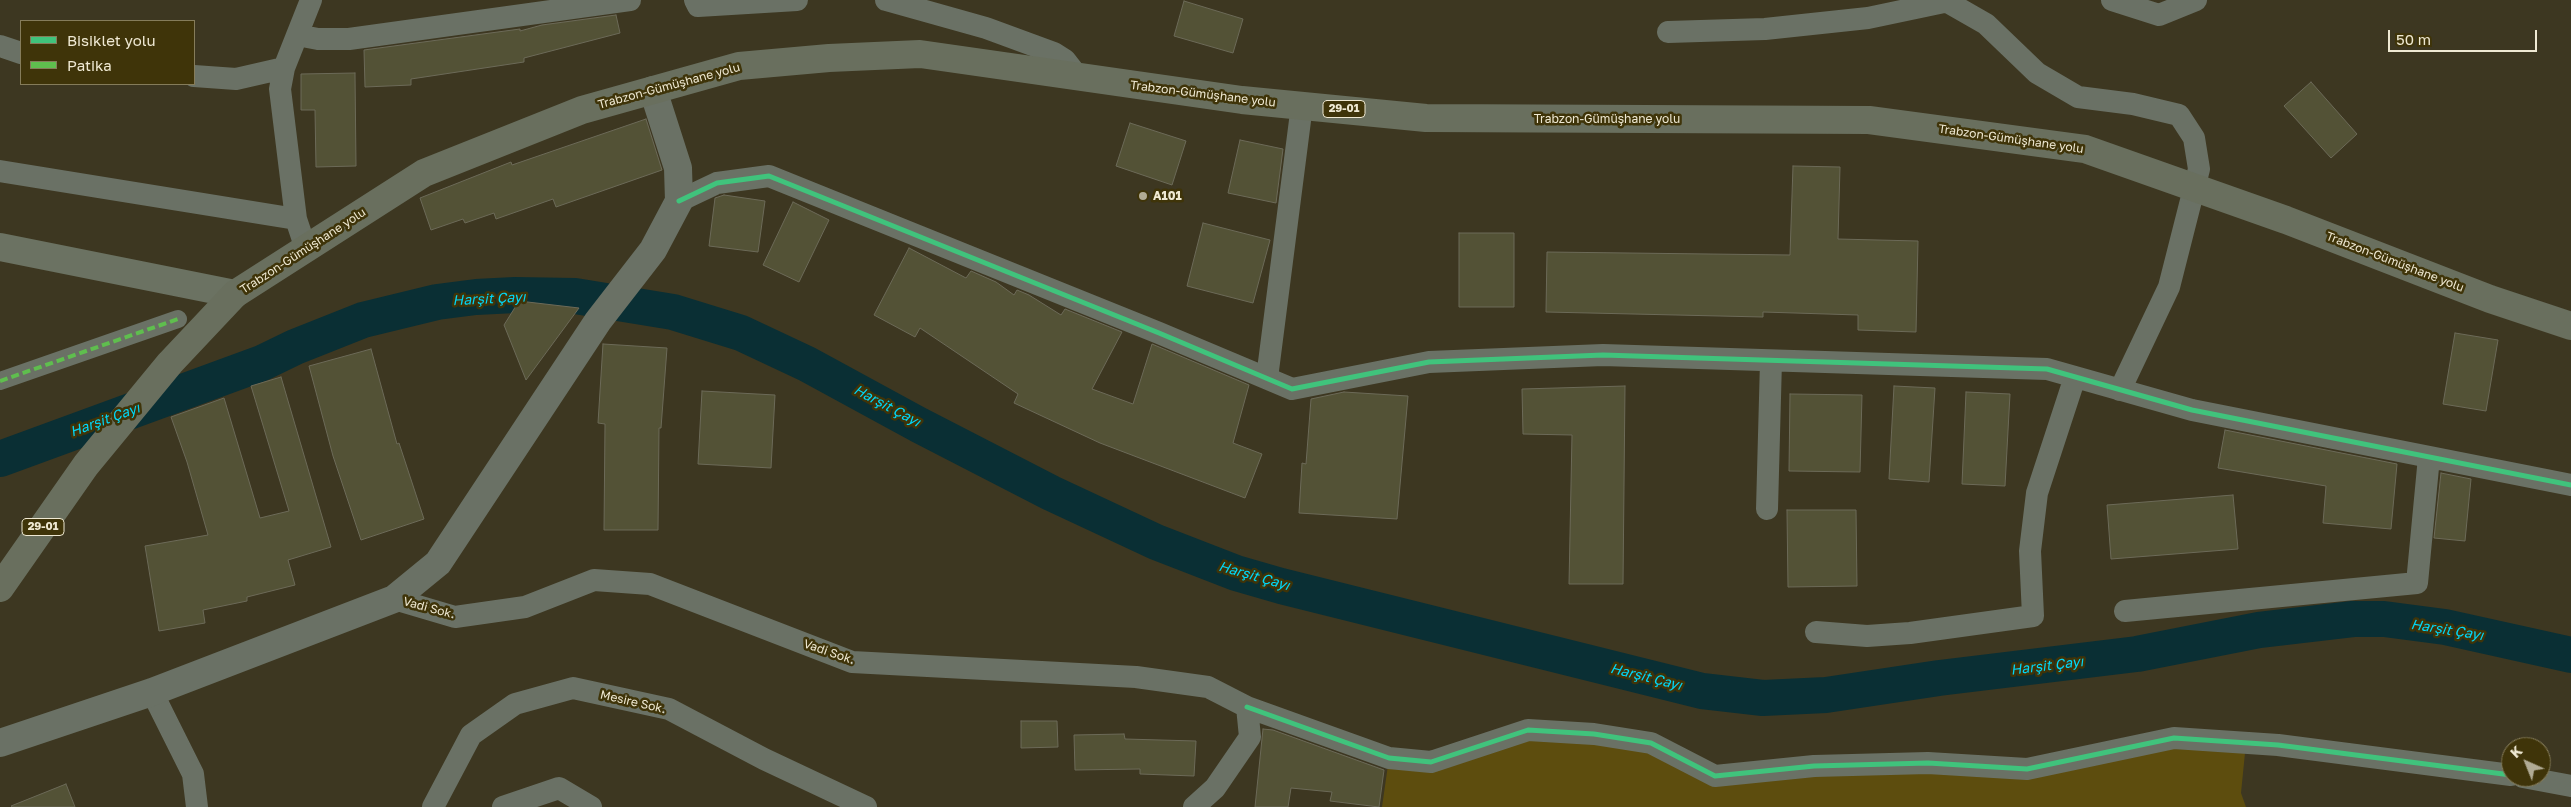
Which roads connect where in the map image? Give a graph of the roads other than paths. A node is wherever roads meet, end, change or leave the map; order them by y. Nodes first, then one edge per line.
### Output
1 (311, 0) edge
2 (630, 0) edge
3 (695, 0) edge
4 (797, 0) edge
5 (886, 0) edge
6 (2112, 0) edge
7 (2196, 0) edge
8 (1944, 1) edge
9 (1668, 32) dead end
10 (297, 34) junction
11 (0, 46) edge
12 (20, 53) edge
13 (20, 53) edge
14 (0, 55) edge
15 (284, 68) junction
16 (195, 76) edge
17 (1079, 78) junction
18 (652, 90) junction
19 (1302, 105) junction
20 (0, 171) edge
21 (2194, 187) junction
22 (679, 202) junction
23 (296, 219) junction
24 (0, 247) edge
25 (306, 249) junction
26 (235, 294) junction
27 (178, 320) dead end
28 (2571, 326) edge
29 (1771, 361) junction
30 (2074, 377) junction
31 (1267, 378) junction
32 (0, 381) edge
33 (2120, 390) junction
34 (2430, 457) junction
35 (2571, 486) edge
36 (1767, 510) dead end
37 (0, 588) edge
38 (394, 599) junction
39 (2125, 611) dead end
40 (1816, 632) dead end
41 (152, 692) junction
42 (1247, 708) junction
43 (0, 744) edge
44 (2501, 774) edge
45 (2551, 782) edge
46 (2571, 786) edge
47 (197, 807) edge
48 (433, 807) edge
49 (503, 807) edge
50 (591, 807) edge
51 (866, 807) edge
52 (1194, 807) edge

1 - 10 street
2 - 10 street
3 - 4 street
5 - 17 street
6 - 7 street
8 - 9 street
8 - 21 street
10 - 15 street
11 - 12 street
13 - 14 street
15 - 16 street
15 - 23 street
17 - 18 main road, Trabzon-Gümüşhane yolu / 29-01
17 - 19 main road, Trabzon-Gümüşhane yolu / 29-01
18 - 22 street
18 - 25 main road, Trabzon-Gümüşhane yolu / 29-01
19 - 21 main road, Trabzon-Gümüşhane yolu / 29-01
19 - 31 street
20 - 23 street
21 - 28 main road, Trabzon-Gümüşhane yolu / 29-01
21 - 33 street
22 - 31 street
22 - 38 street
23 - 25 street
24 - 26 main road
25 - 26 main road, Trabzon-Gümüşhane yolu / 29-01
26 - 37 main road, Trabzon-Gümüşhane yolu / 29-01
27 - 32 street
29 - 30 street
29 - 31 street
29 - 36 street
30 - 33 street
30 - 40 street
33 - 34 street
34 - 35 street
34 - 39 street
38 - 41 street
38 - 42 street, Vadi Sok.
41 - 43 street
41 - 47 street
42 - 44 street, Vadi Sok.
42 - 52 street
45 - 46 street
48 - 51 street, Mesire Sok.
49 - 50 street

